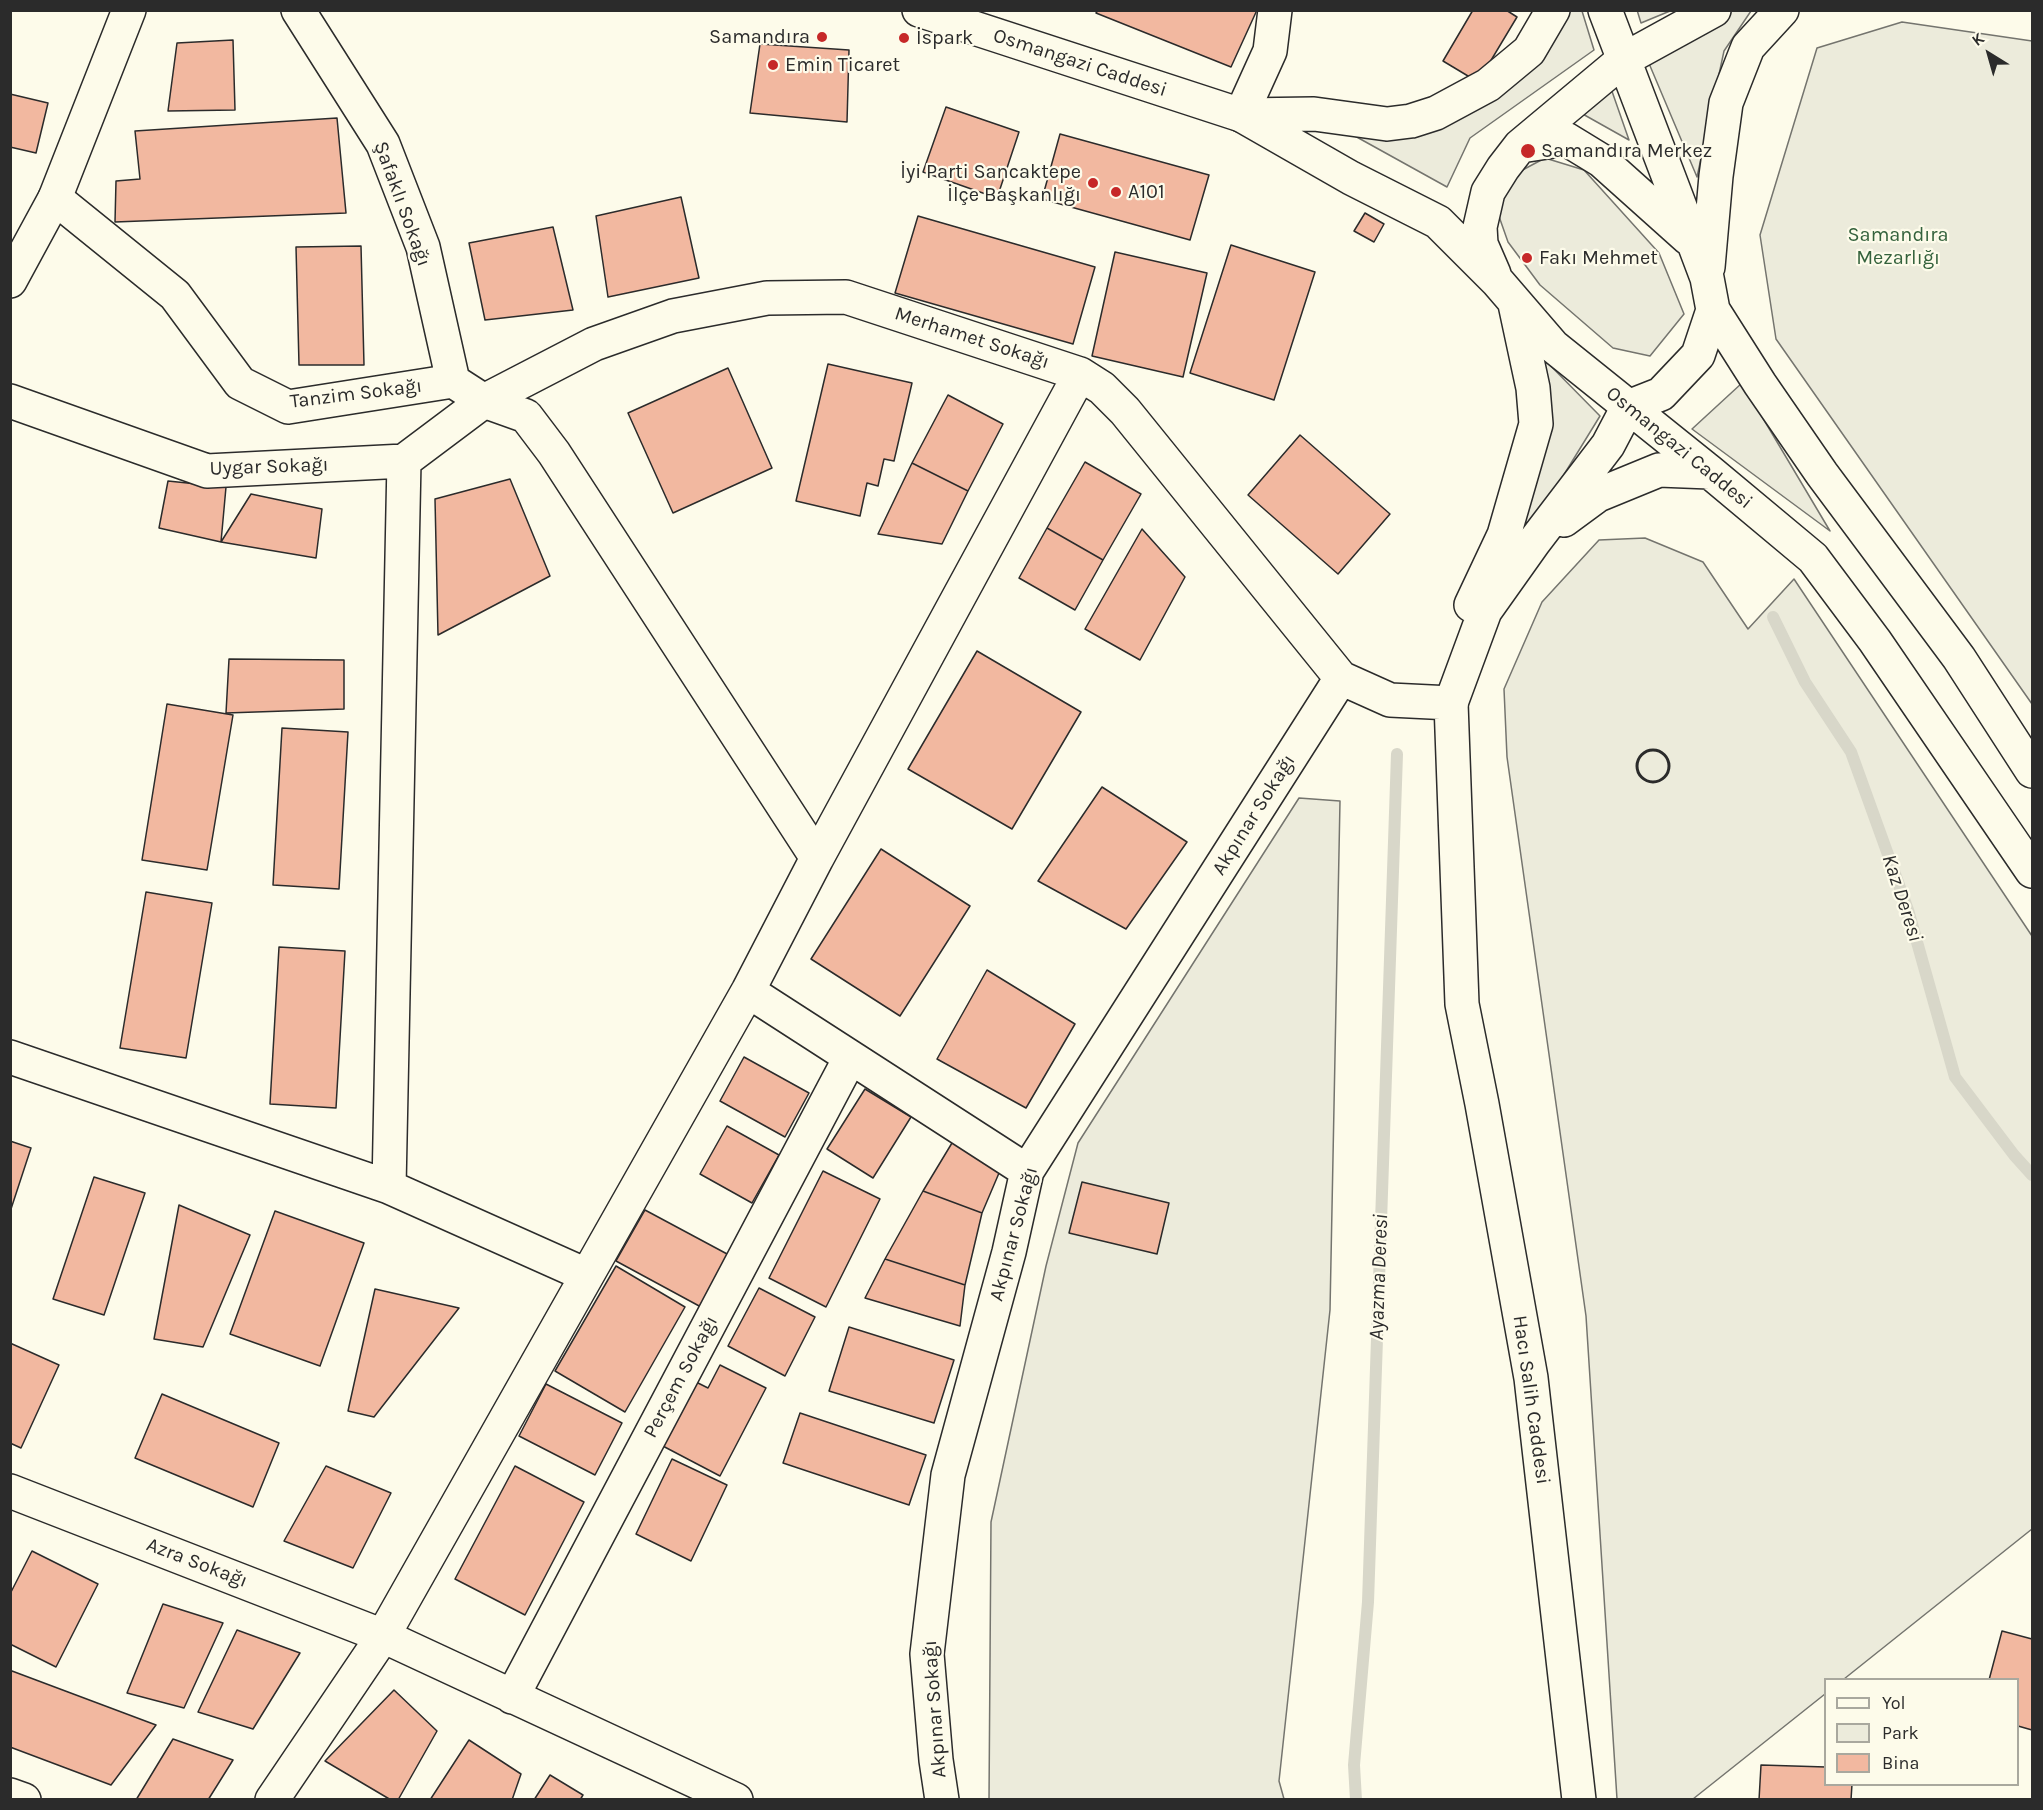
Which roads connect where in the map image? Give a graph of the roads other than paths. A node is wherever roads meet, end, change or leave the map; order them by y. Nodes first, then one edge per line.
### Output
1 (129, 10) edge
2 (298, 10) edge
3 (918, 10) edge
4 (1275, 10) edge
5 (1553, 10) edge
6 (1605, 10) edge
7 (1714, 10) edge
8 (1782, 10) edge
9 (1623, 60) junction
10 (1241, 115) junction
11 (1520, 146) junction
12 (55, 198) junction
13 (1695, 246) junction
14 (1707, 278) junction
15 (10, 281) edge
16 (1505, 290) junction
17 (1713, 310) junction
18 (1080, 374) junction
19 (453, 381) junction
20 (10, 401) edge
21 (484, 401) junction
22 (1628, 407) junction
23 (404, 461) junction
24 (1710, 472) junction
25 (1534, 542) junction
26 (1341, 678) junction
27 (1451, 703) junction
28 (2032, 771) edge
29 (817, 858) junction
30 (2032, 871) edge
31 (748, 991) junction
32 (10, 1057) edge
33 (850, 1058) junction
34 (1027, 1171) junction
35 (389, 1187) junction
36 (586, 1275) junction
37 (10, 1491) edge
38 (383, 1636) junction
39 (512, 1697) junction
40 (10, 1795) edge
41 (24, 1800) edge
42 (272, 1800) edge
43 (736, 1800) edge
44 (942, 1800) edge
45 (1579, 1800) edge

1 - 12 street
2 - 19 street, Şafaklı Sokağı
3 - 10 street, Osmangazi Caddesi
4 - 10 street
5 - 10 street, Osmangazi Caddesi
6 - 9 street
7 - 9 street
8 - 14 street
9 - 11 street
9 - 13 street
10 - 16 street, Osmangazi Caddesi
11 - 13 street
11 - 16 street
12 - 15 street
12 - 19 street, Tanzim Sokağı
13 - 14 street
14 - 17 street
16 - 22 street, Osmangazi Caddesi
16 - 27 street
17 - 22 street
17 - 28 street
18 - 21 street, Merhamet Sokağı
18 - 26 street, Merhamet Sokağı
18 - 29 street
19 - 21 street
20 - 23 street, Uygar Sokağı
21 - 23 street
21 - 29 street
22 - 24 street, Osmangazi Caddesi
22 - 25 street
23 - 35 street
24 - 25 street
24 - 30 street, Osmangazi Caddesi
25 - 27 street
26 - 27 street
26 - 34 street, Akpınar Sokağı
27 - 45 street, Hacı Salih Caddesi
29 - 31 street
31 - 33 street
31 - 36 street
32 - 35 street
33 - 34 street
33 - 39 street, Perçem Sokağı
34 - 44 street, Akpınar Sokağı
35 - 36 street
36 - 38 street
37 - 38 street, Azra Sokağı
38 - 39 street, Azra Sokağı
38 - 42 street
39 - 43 street, Azra Sokağı
40 - 41 street

